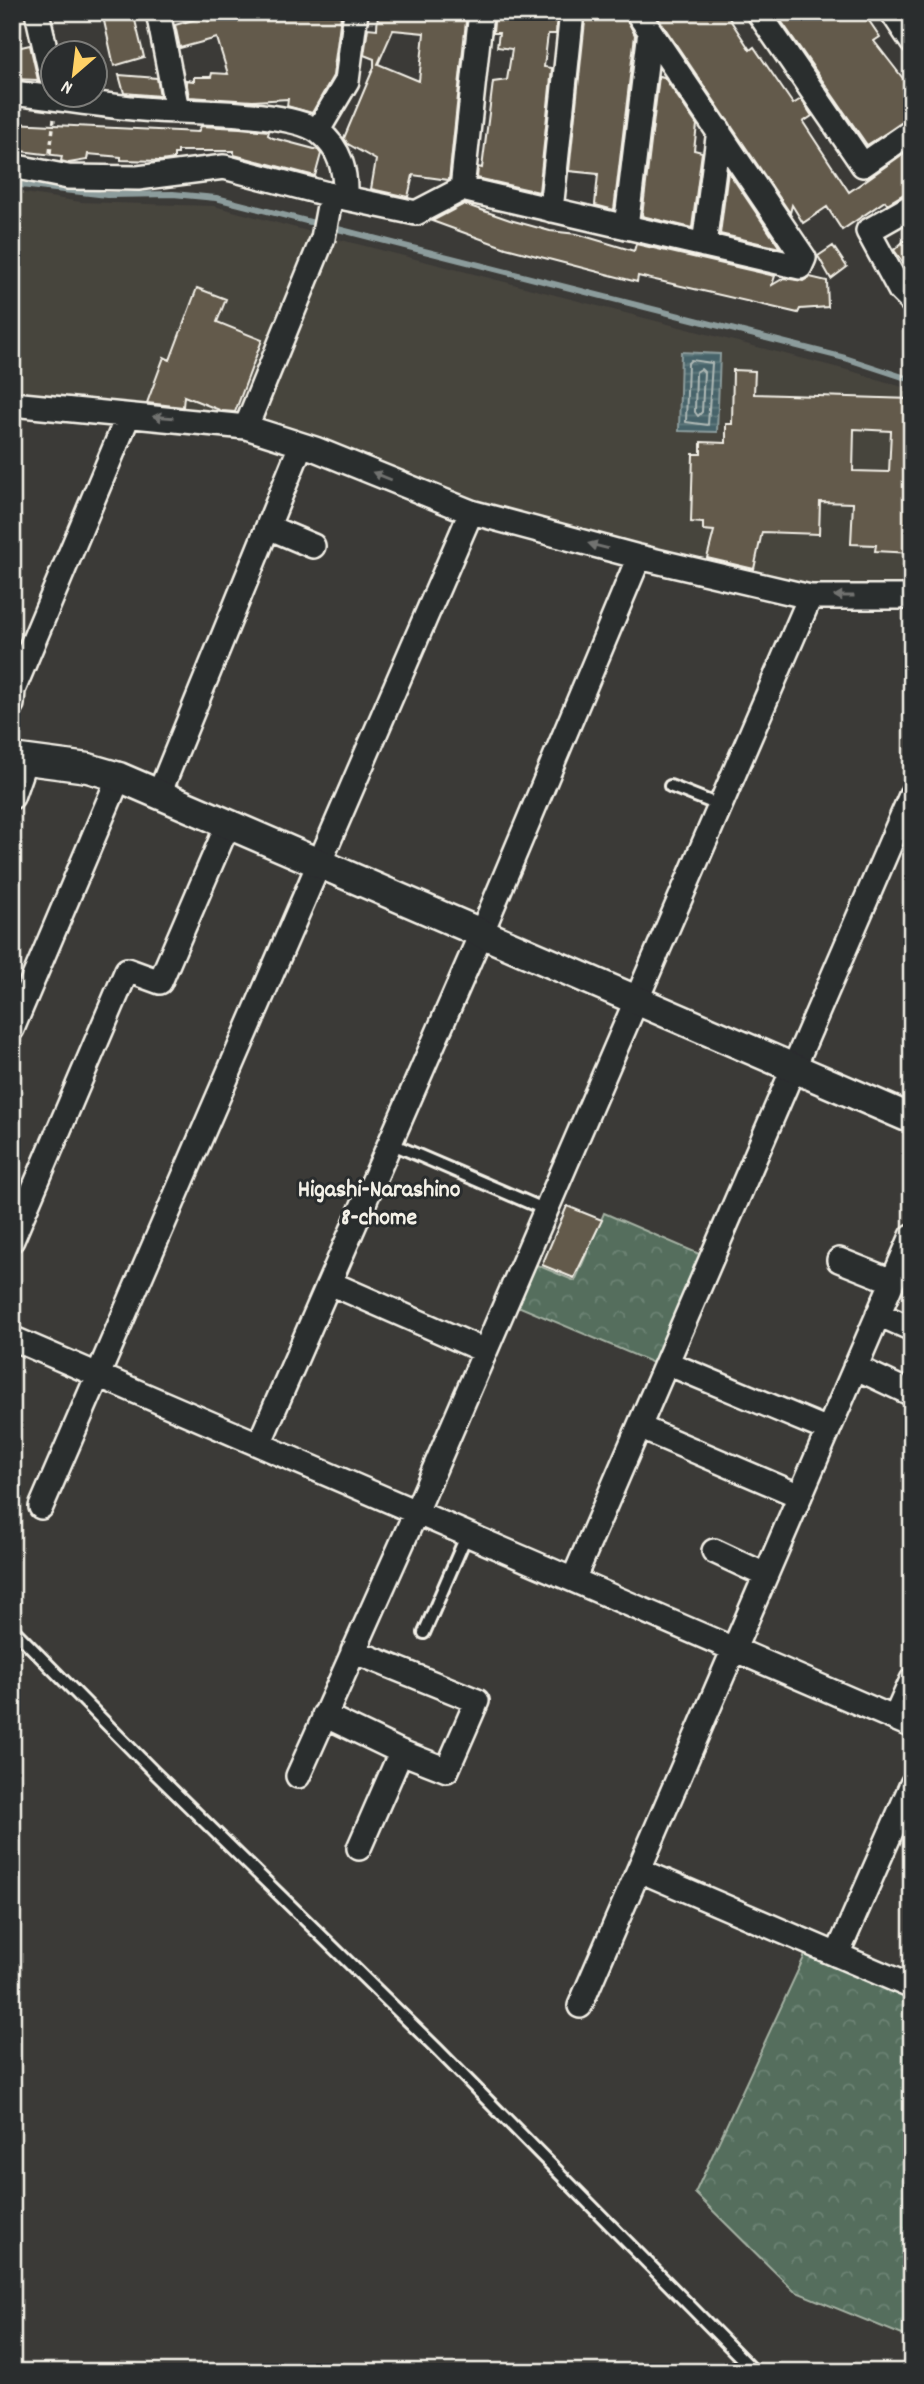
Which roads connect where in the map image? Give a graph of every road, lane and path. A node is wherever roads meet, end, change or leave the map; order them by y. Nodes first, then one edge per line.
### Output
1 (37, 12) edge
2 (158, 12) edge
3 (356, 12) edge
4 (481, 12) edge
5 (572, 12) edge
6 (758, 12) edge
7 (892, 12) edge
8 (644, 22) edge
9 (43, 38) edge
10 (912, 42) edge
11 (38, 92) edge
12 (12, 93) edge
13 (108, 99) edge
14 (53, 108) edge
15 (177, 110) junction
16 (317, 130) junction
17 (719, 130) junction
18 (912, 131) edge
19 (12, 166) edge
20 (47, 173) junction
21 (462, 189) junction
22 (912, 205) edge
23 (551, 209) junction
24 (332, 212) junction
25 (626, 227) junction
26 (704, 245) junction
27 (912, 302) edge
28 (12, 404) edge
29 (128, 416) junction
30 (246, 427) junction
31 (301, 445) junction
32 (471, 512) junction
33 (268, 527) junction
34 (313, 547) dead end
35 (639, 557) junction
36 (810, 597) junction
37 (912, 597) edge
38 (12, 704) edge
39 (19, 759) edge
40 (119, 777) junction
41 (670, 786) dead end
42 (912, 793) edge
43 (159, 794) junction
44 (12, 797) edge
45 (721, 806) junction
46 (229, 824) junction
47 (318, 864) junction
48 (481, 934) junction
49 (637, 999) junction
50 (12, 1029) edge
51 (794, 1067) junction
52 (912, 1119) edge
53 (390, 1143) junction
54 (546, 1210) junction
55 (912, 1236) edge
56 (12, 1240) edge
57 (839, 1260) dead end
58 (892, 1281) junction
59 (330, 1283) junction
60 (878, 1314) junction
61 (912, 1329) edge
62 (12, 1338) edge
63 (485, 1351) junction
64 (667, 1363) junction
65 (855, 1367) junction
66 (98, 1375) junction
67 (912, 1394) edge
68 (639, 1427) junction
69 (828, 1430) junction
70 (259, 1444) junction
71 (800, 1496) junction
72 (41, 1507) dead end
73 (416, 1512) junction
74 (467, 1534) junction
75 (714, 1551) dead end
76 (765, 1575) junction
77 (573, 1580) junction
78 (12, 1628) edge
79 (424, 1633) dead end
80 (733, 1650) junction
81 (353, 1651) junction
82 (912, 1680) edge
83 (324, 1715) junction
84 (904, 1722) edge
85 (401, 1752) junction
86 (298, 1776) dead end
87 (912, 1784) edge
88 (359, 1848) dead end
89 (639, 1870) junction
90 (837, 1955) junction
91 (912, 1987) edge
92 (580, 2006) dead end
93 (755, 2372) edge

1 - 9 street
2 - 15 street
3 - 16 street
4 - 21 street
5 - 23 street
6 - 18 street
7 - 10 street
8 - 17 street
8 - 25 street
11 - 12 street
13 - 15 street
14 - 20 path
15 - 16 street
16 - 24 street
17 - 26 street
17 - 26 street
19 - 20 street
20 - 24 street
21 - 23 street
21 - 24 street
22 - 27 street
23 - 25 street
24 - 30 street
25 - 26 street
28 - 29 street
30 -> 29 street
29 - 38 street
30 - 31 street
32 -> 31 street
31 - 33 street
35 -> 32 street
32 - 47 street
33 - 34 street
33 - 43 street
35 - 36 street
35 - 48 street
37 -> 36 street
36 - 45 street
39 - 40 street
39 - 44 street
40 - 43 street
40 - 50 street
41 - 45 lane
42 - 51 street
43 - 46 street
45 - 49 street
46 - 47 street
46 - 56 street
47 - 48 street
47 - 66 street
48 - 49 street
48 - 53 street
49 - 51 street
49 - 54 street
51 - 52 street
51 - 64 street
53 - 54 lane
53 - 59 street
54 - 63 street
55 - 58 street
57 - 58 street
58 - 60 street
59 - 63 street
59 - 70 street
60 - 61 street
60 - 65 street
62 - 66 street
63 - 73 street
64 - 68 street
64 - 69 street
65 - 67 street
65 - 69 street
66 - 70 street
66 - 72 street
68 - 71 street
68 - 77 street
69 - 71 street
70 - 73 street
71 - 76 street
73 - 74 street
73 - 81 street
74 - 77 street
74 - 79 lane
75 - 76 street
76 - 80 street
77 - 80 street
78 - 93 lane
80 - 84 street
80 - 89 street
81 - 83 street
81 - 85 street
82 - 84 street
83 - 85 street
83 - 86 street
85 - 88 street
87 - 90 street
89 - 90 street
89 - 92 street
90 - 91 street

